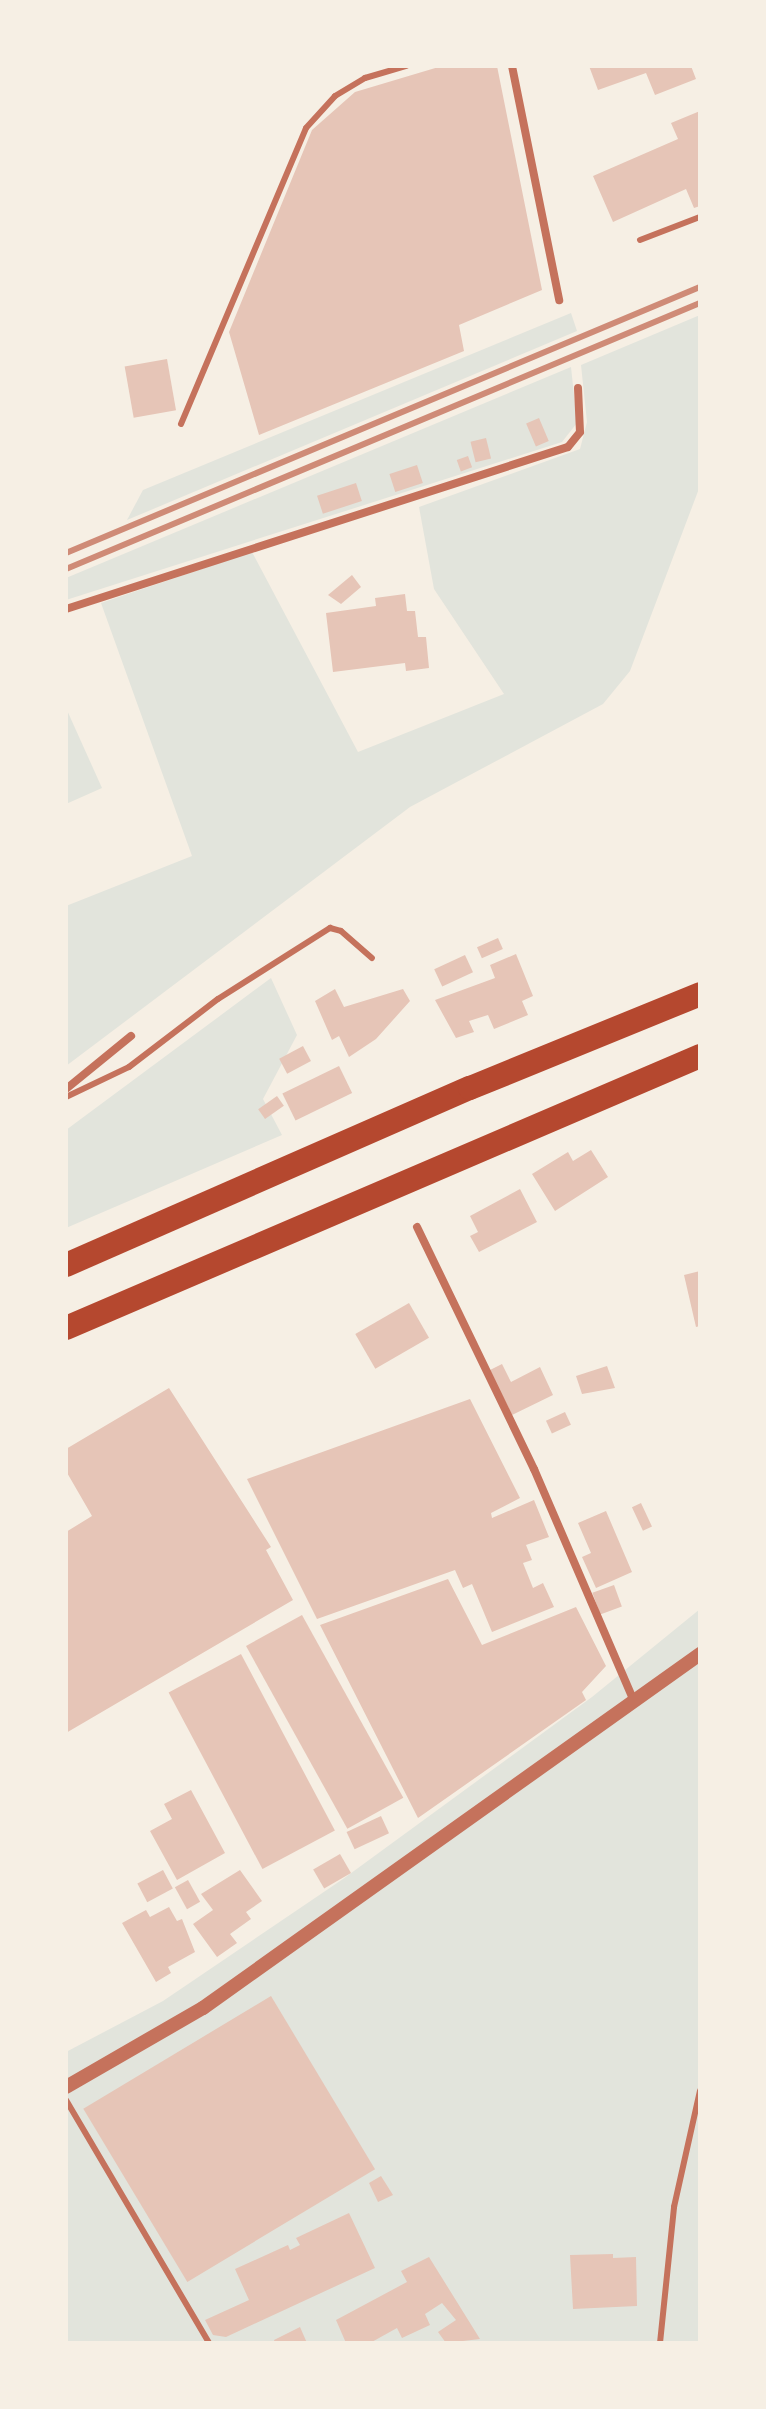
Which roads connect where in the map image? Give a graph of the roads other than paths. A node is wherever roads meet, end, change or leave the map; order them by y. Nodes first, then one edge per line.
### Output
1 (406, 66) edge
2 (512, 66) edge
3 (700, 217) edge
4 (640, 240) dead end
5 (559, 300) dead end
6 (578, 388) dead end
7 (181, 424) dead end
8 (66, 609) edge
9 (372, 958) dead end
10 (700, 994) edge
11 (131, 1036) dead end
12 (700, 1056) edge
13 (66, 1089) edge
14 (66, 1097) edge
15 (417, 1227) dead end
16 (66, 1265) edge
17 (66, 1328) edge
18 (700, 1654) edge
19 (634, 1701) junction
20 (66, 2087) edge
21 (700, 2091) edge
22 (66, 2100) edge
23 (209, 2343) edge
24 (660, 2343) edge

1 - 7 lane
2 - 5 street
3 - 4 lane
6 - 8 street
9 - 14 lane
10 - 16 highway
11 - 13 street
12 - 17 highway
15 - 19 street
18 - 19 street
19 - 20 street
21 - 24 lane
22 - 23 lane

